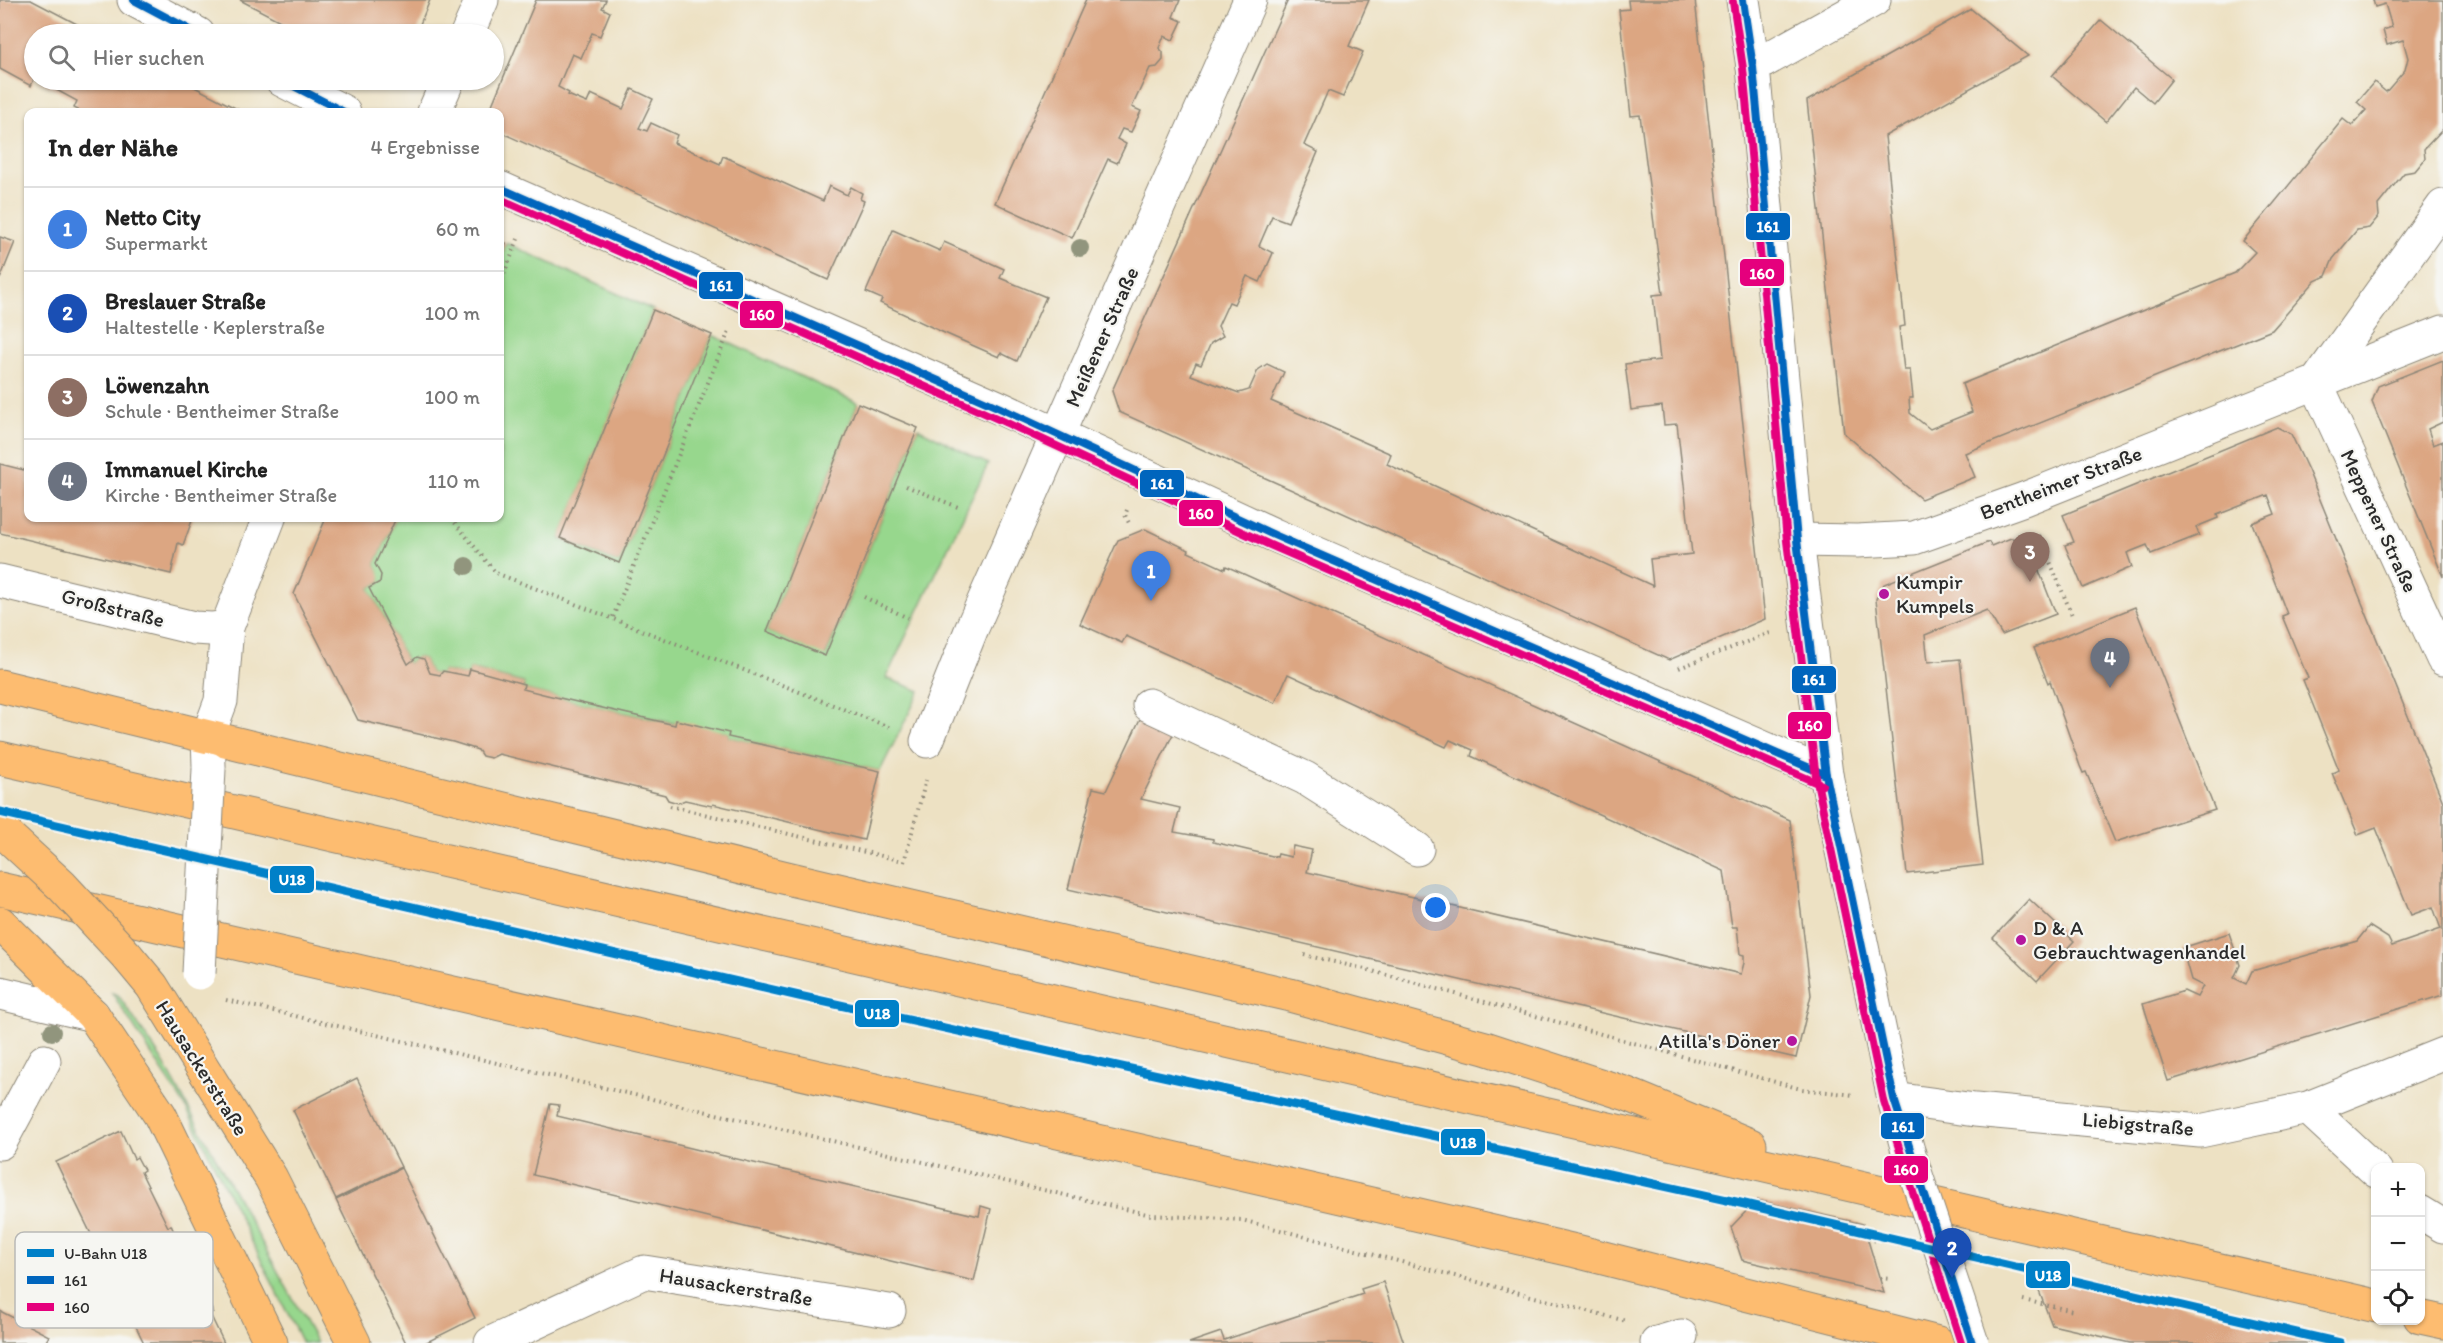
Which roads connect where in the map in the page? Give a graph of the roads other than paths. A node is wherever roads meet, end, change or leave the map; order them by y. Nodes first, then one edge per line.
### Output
1 (134, 0) edge
2 (482, 0) edge
3 (1250, 0) edge
4 (1743, 0) edge
5 (1874, 0) edge
6 (179, 24) edge
7 (471, 24) edge
8 (1753, 67) junction
9 (301, 90) edge
10 (444, 90) edge
11 (336, 108) edge
12 (436, 108) edge
13 (504, 190) edge
14 (2443, 206) edge
15 (2443, 332) edge
16 (2316, 382) junction
17 (1059, 436) junction
18 (267, 522) edge
19 (1797, 540) junction
20 (0, 581) edge
21 (227, 627) junction
22 (2443, 659) edge
23 (0, 686) edge
24 (1149, 705) dead end
25 (208, 736) junction
26 (927, 741) road end
27 (0, 758) edge
28 (1826, 775) junction
29 (0, 829) edge
30 (1417, 849) dead end
31 (0, 889) edge
32 (2, 925) edge
33 (199, 973) dead end
34 (0, 993) edge
35 (93, 1015) junction
36 (2443, 1053) edge
37 (44, 1061) dead end
38 (1894, 1099) junction
39 (2308, 1108) junction
40 (0, 1143) edge
41 (2371, 1166) edge
42 (1838, 1182) junction
43 (2425, 1215) edge
44 (2443, 1226) edge
45 (2371, 1305) edge
46 (889, 1311) dead end
47 (2425, 1318) edge
48 (2443, 1322) edge
49 (271, 1343) edge
50 (354, 1343) edge
51 (491, 1343) edge
52 (1938, 1343) edge
53 (1972, 1343) edge

1 - 6 street
2 - 7 street
3 - 17 street, Meißener Straße
4 - 8 street
5 - 8 street
8 - 19 street
9 - 11 street
10 - 12 street
13 - 17 street
14 - 16 street
15 - 16 street, Bentheimer Straße
16 - 19 street, Bentheimer Straße
16 - 22 street, Meppener Straße
17 - 26 street, Meißener Straße
17 - 28 street
18 - 21 street
19 - 28 street
20 - 21 street, Großstraße
21 - 25 street
23 - 25 main road
24 - 30 street
25 - 33 street, bridge
25 - 42 main road
27 - 42 main road
28 - 38 street
29 - 50 main road, Hausackerstraße, bridge
31 - 52 main road
32 - 35 main road
34 - 35 street
35 - 49 main road
36 - 39 street, Liebigstraße
37 - 40 street
38 - 39 street, Liebigstraße
38 - 53 street, bridge
39 - 41 street
42 - 45 main road
43 - 44 street
46 - 51 street, Hausackerstraße
47 - 48 main road

